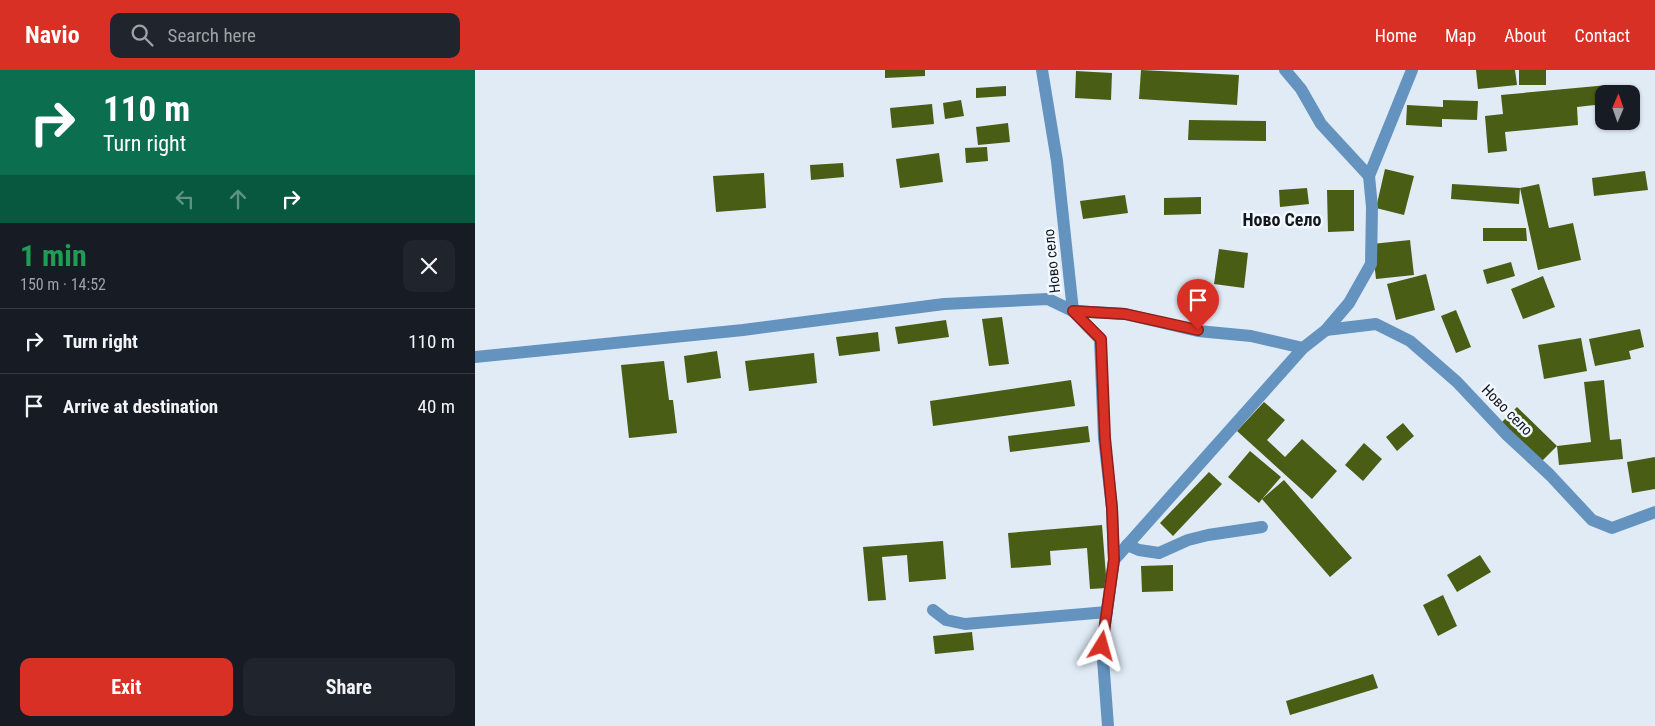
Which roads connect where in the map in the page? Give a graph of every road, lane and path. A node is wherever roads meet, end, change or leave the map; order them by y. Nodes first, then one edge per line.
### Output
1 (1042, 70) edge
2 (1285, 70) edge
3 (1412, 70) edge
4 (1369, 176) junction
5 (1073, 311) junction
6 (1326, 330) junction
7 (1303, 348) junction
8 (475, 357) edge
9 (1655, 512) edge
10 (1262, 527) dead end
11 (1127, 545) junction
12 (1114, 560) junction
13 (933, 610) dead end
14 (1107, 612) junction
15 (1108, 726) edge

1 - 5 street, Ново село
2 - 4 street
3 - 4 street
4 - 6 street
5 - 7 street
5 - 8 street
5 - 12 street, Ново село
6 - 7 street
6 - 9 street, Ново село
7 - 11 street
10 - 11 street
11 - 12 street
12 - 14 street, Ново село
13 - 14 street
14 - 15 street, Ново село

